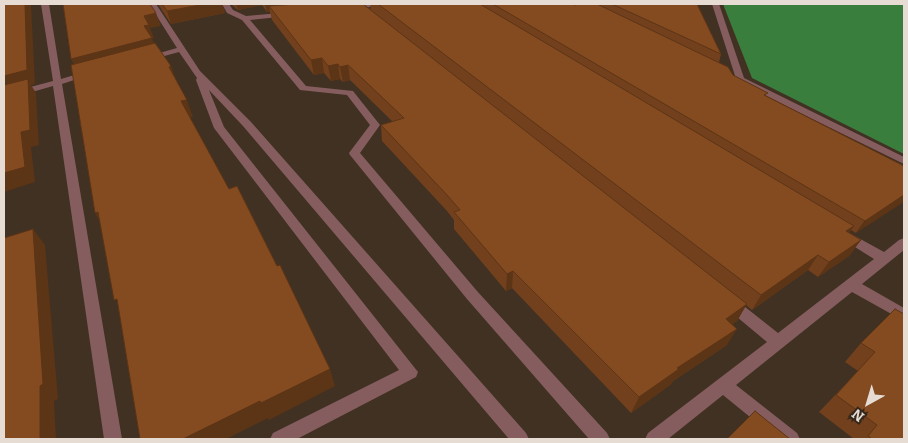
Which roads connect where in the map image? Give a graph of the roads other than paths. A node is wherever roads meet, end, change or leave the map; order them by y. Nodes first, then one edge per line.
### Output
1 (45, 4) edge
2 (153, 4) edge
3 (226, 4) edge
4 (385, 4) edge
5 (715, 4) edge
6 (360, 7) junction
7 (341, 8) edge
8 (293, 14) edge
9 (245, 18) junction
10 (376, 19) edge
11 (181, 48) junction
12 (134, 62) edge
13 (96, 72) edge
14 (197, 73) junction
15 (58, 82) junction
16 (4, 97) edge
17 (904, 161) edge
18 (834, 228) edge
19 (904, 243) edge
20 (885, 259) junction
21 (852, 285) junction
22 (724, 298) edge
23 (904, 315) edge
24 (778, 342) junction
25 (724, 385) junction
26 (113, 439) edge
27 (279, 439) edge
28 (520, 439) edge
29 (600, 439) edge
30 (654, 439) edge
31 (791, 439) edge

1 - 15 street
2 - 11 street
3 - 9 street
4 - 6 street
5 - 17 street
6 - 7 street
6 - 10 street
8 - 9 street
9 - 29 street
11 - 12 street
11 - 14 street
13 - 15 street
14 - 27 street
14 - 28 street
15 - 16 street
15 - 26 street
18 - 20 street
19 - 20 street
20 - 21 street
21 - 23 street
21 - 24 street
22 - 24 street
24 - 25 street
25 - 30 street
25 - 31 street

